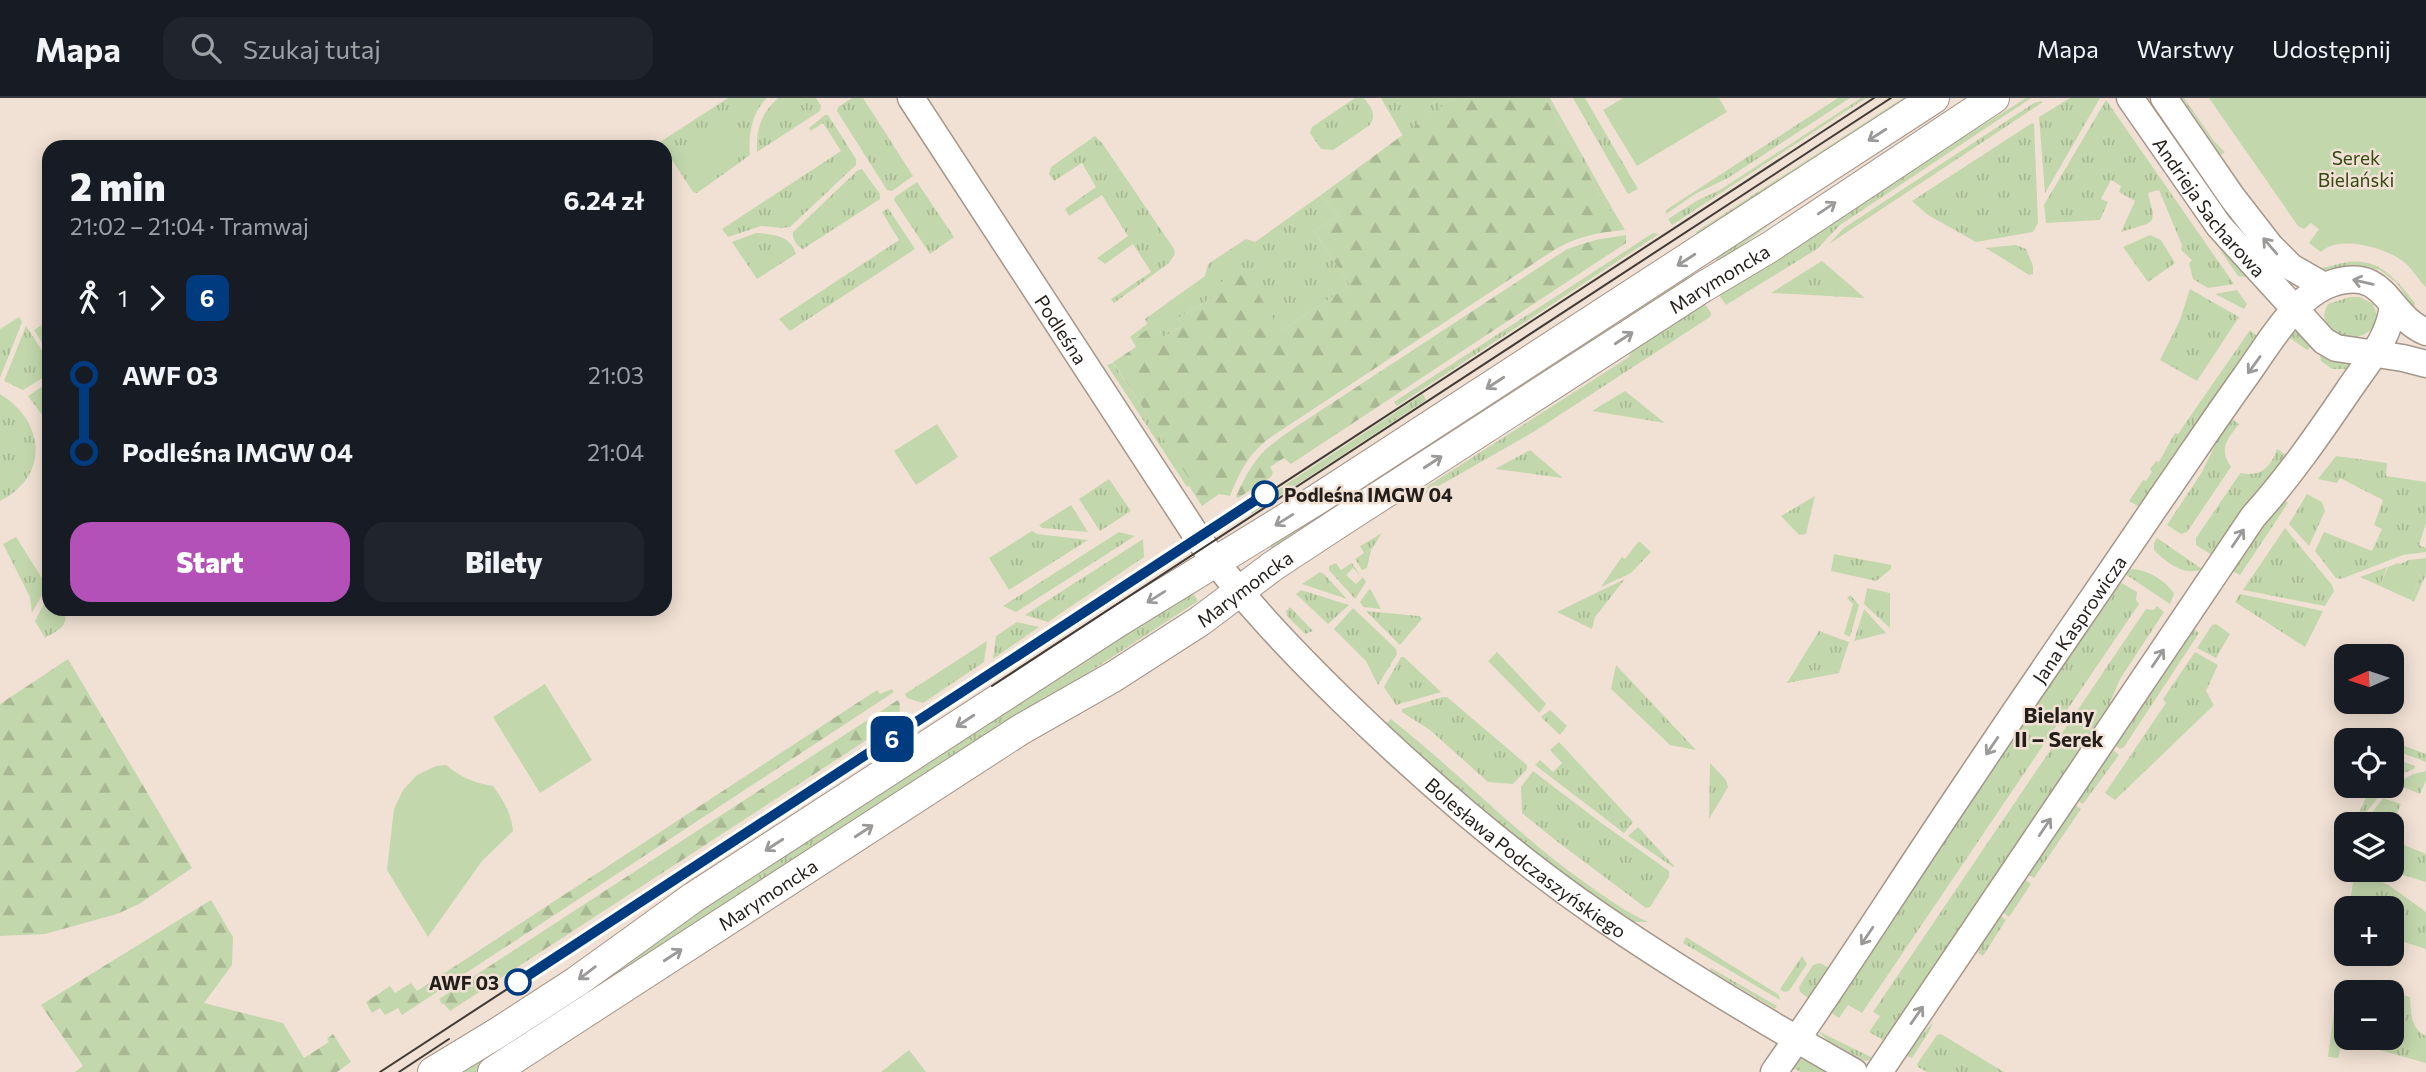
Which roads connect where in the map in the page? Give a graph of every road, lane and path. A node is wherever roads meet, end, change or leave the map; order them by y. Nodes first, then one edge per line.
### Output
1 (911, 98) edge
2 (1934, 98) edge
3 (1994, 98) edge
4 (2130, 98) edge
5 (2164, 98) edge
6 (2324, 286) junction
7 (2393, 305) junction
8 (2295, 310) junction
9 (2426, 332) edge
10 (2374, 353) junction
11 (2426, 364) edge
12 (1214, 561) junction
13 (1240, 592) junction
14 (1797, 1040) junction
15 (433, 1072) edge
16 (493, 1072) edge
17 (1774, 1072) edge
18 (1854, 1072) edge
19 (1879, 1072) edge

1 - 12 street, Podleśna
2 -> 12 main road, Marymoncka
13 -> 3 main road, Marymoncka
4 - 8 street, Andrieja Sacharowa
6 -> 5 street, Andrieja Sacharowa
7 -> 6 street
6 - 8 street
7 - 9 street
7 - 10 street
8 - 10 street
8 -> 14 street, Jana Kasprowicza
10 - 11 street
19 -> 10 street
12 - 13 street, Podleśna
12 -> 15 main road, Marymoncka
13 - 14 street, Bolesława Podczaszyńskiego
16 -> 13 main road, Marymoncka
14 - 17 street, Jana Kasprowicza
14 - 18 street, Bolesława Podczaszyńskiego

